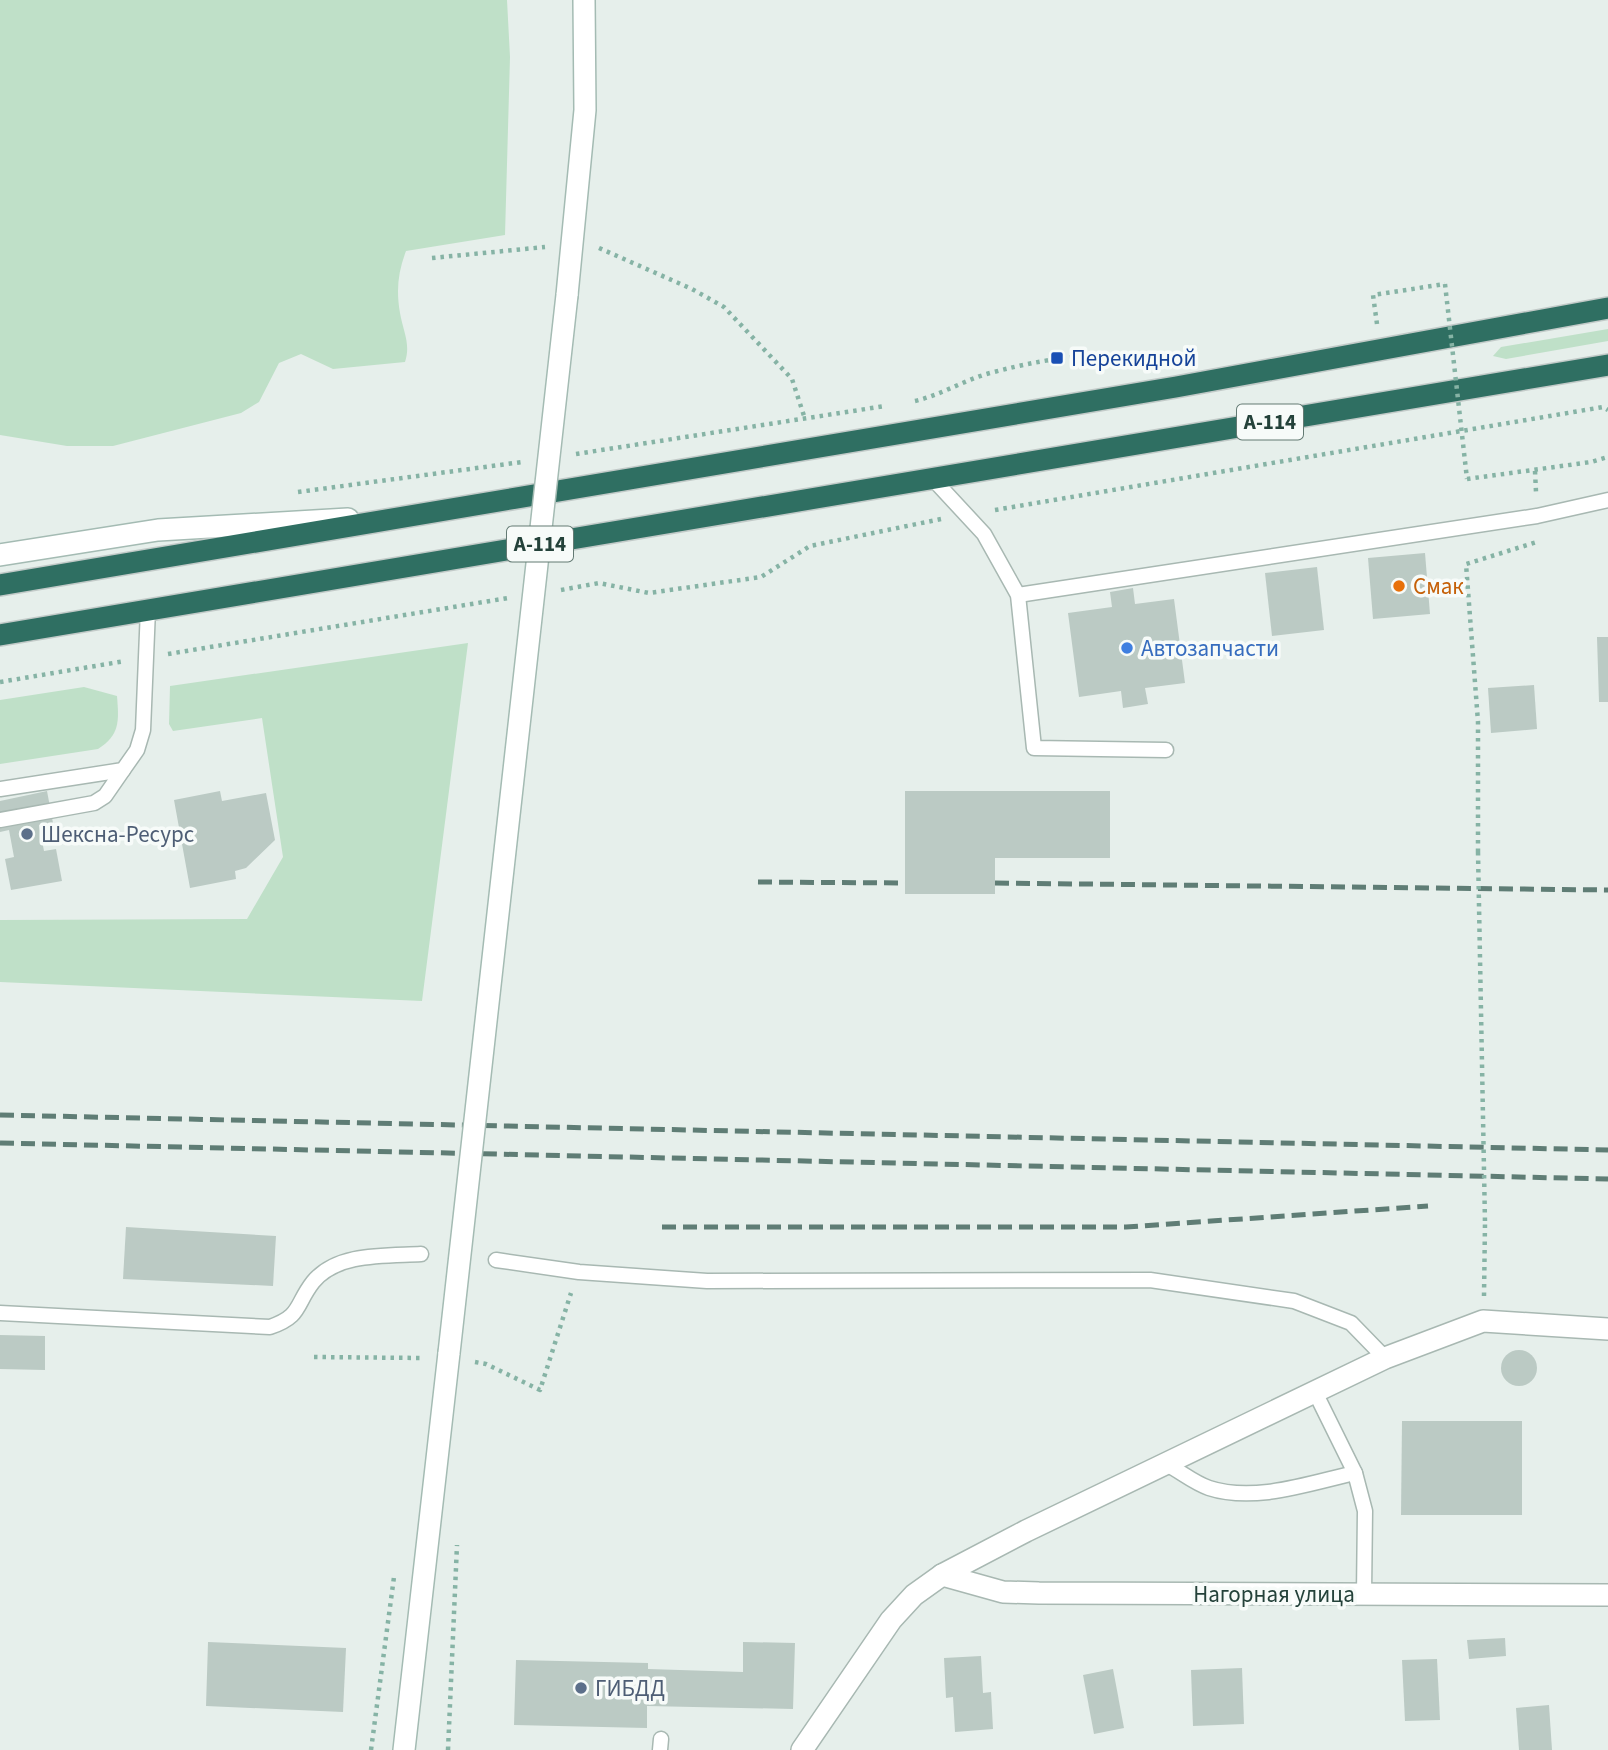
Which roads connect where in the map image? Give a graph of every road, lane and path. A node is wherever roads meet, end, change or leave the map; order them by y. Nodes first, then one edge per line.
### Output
1 (584, 0) edge
2 (546, 247) dead end
3 (598, 248) dead end
4 (432, 258) dead end
5 (1608, 308) edge
6 (1378, 331) dead end
7 (1181, 358) dead end
8 (1608, 365) edge
9 (906, 402) dead end
10 (893, 404) dead end
11 (1608, 411) edge
12 (806, 419) junction
13 (571, 454) dead end
14 (1608, 457) edge
15 (530, 461) dead end
16 (1535, 471) junction
17 (933, 479) junction
18 (405, 480) dead end
19 (1608, 500) edge
20 (420, 515) junction
21 (1537, 516) junction
22 (945, 518) dead end
23 (984, 534) junction
24 (0, 555) edge
25 (0, 585) edge
26 (558, 590) dead end
27 (1018, 595) junction
28 (516, 597) dead end
29 (148, 609) junction
30 (0, 635) edge
31 (145, 657) junction
32 (0, 682) edge
33 (1167, 750) dead end
34 (123, 770) junction
35 (0, 789) edge
36 (0, 820) edge
37 (421, 1254) dead end
38 (496, 1260) dead end
39 (1485, 1267) dead end
40 (579, 1272) junction
41 (0, 1313) edge
42 (1608, 1329) edge
43 (314, 1357) dead end
44 (422, 1358) dead end
45 (1385, 1358) junction
46 (486, 1364) dead end
47 (1315, 1392) junction
48 (1166, 1464) junction
49 (1355, 1473) junction
50 (458, 1534) dead end
51 (942, 1575) junction
52 (1364, 1594) junction
53 (1608, 1595) edge
54 (404, 1750) edge
55 (448, 1750) edge
56 (802, 1750) edge

1 - 54 street, bridge
2 - 4 path
3 - 12 path
5 - 20 highway, А-114
6 - 16 path, bridge
7 - 9 path
8 - 17 highway, А-114
10 - 12 path
11 - 23 path
12 - 13 path
14 - 16 path
15 - 18 path
16 - 21 path
17 - 23 lane
17 - 29 highway, А-114
19 - 21 lane
20 - 24 street
20 - 25 highway, А-114
21 - 27 lane
21 - 39 path, bridge
22 - 26 path
23 - 27 lane
27 - 33 lane
28 - 31 path
29 - 30 highway, А-114
29 - 31 lane
31 - 32 path
31 - 34 lane
34 - 35 lane
34 - 36 lane
37 - 41 lane
38 - 40 lane
40 - 45 lane
40 - 46 path
42 - 45 street
43 - 44 path
45 - 47 street
47 - 48 street
47 - 49 lane
48 - 49 lane
48 - 51 street
49 - 52 lane
50 - 55 path
51 - 52 street, Нагорная улица
51 - 56 street
52 - 53 street, Нагорная улица

